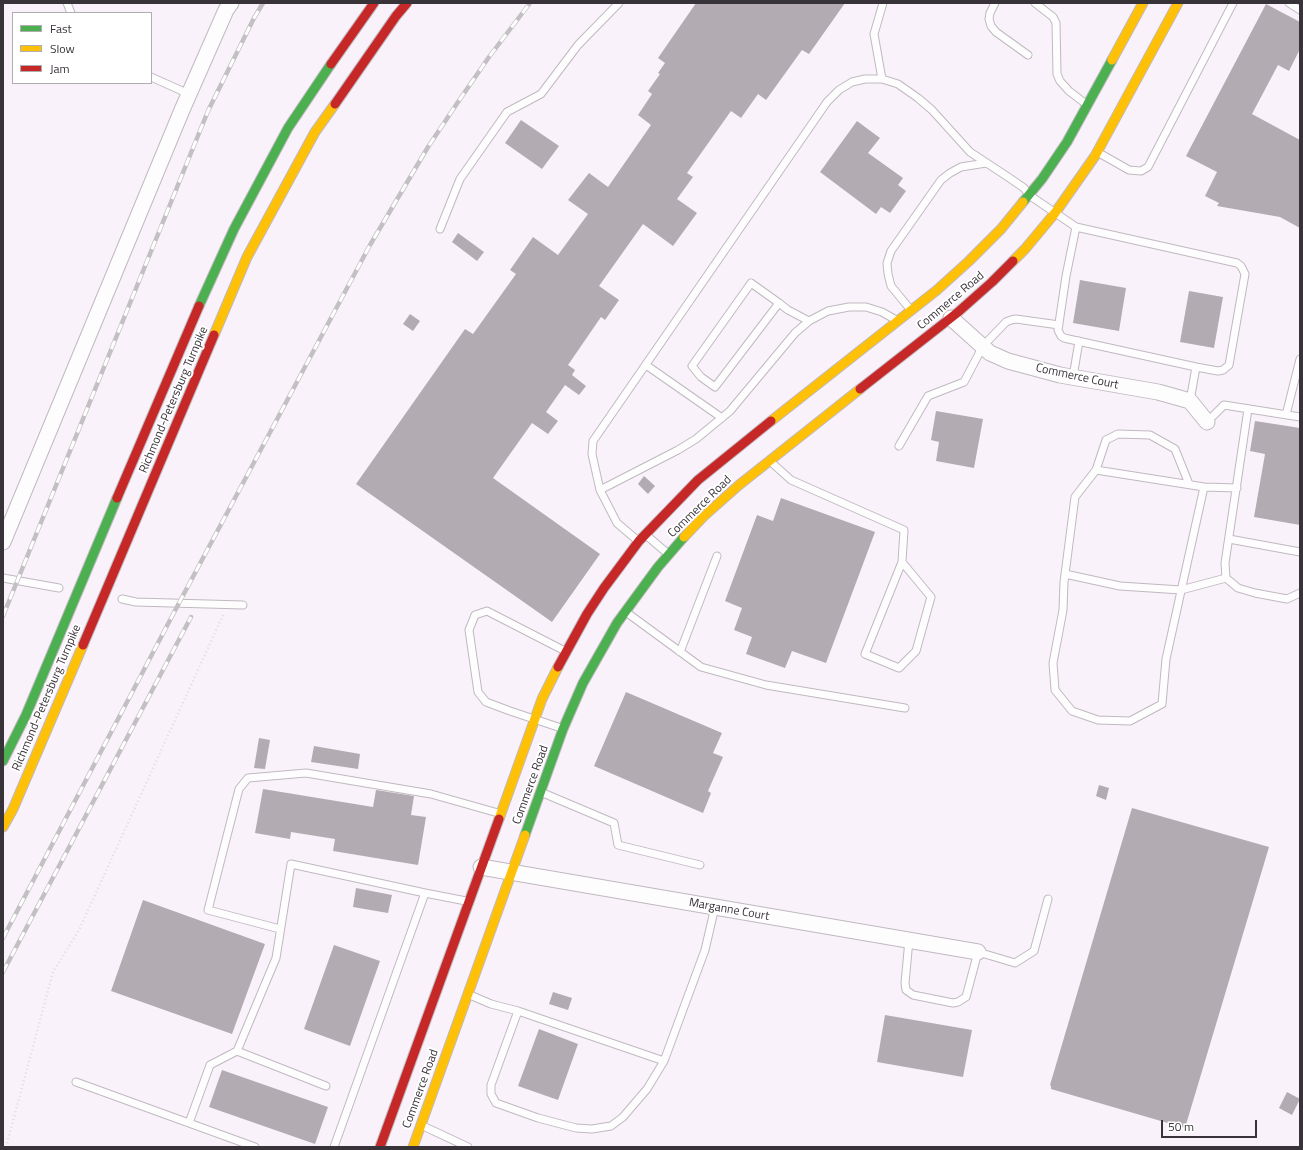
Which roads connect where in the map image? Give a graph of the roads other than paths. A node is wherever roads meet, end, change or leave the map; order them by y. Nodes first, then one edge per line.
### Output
1 (231, 3) edge
2 (374, 3) edge
3 (407, 3) edge
4 (619, 3) edge
5 (883, 3) edge
6 (995, 3) edge
7 (1035, 3) edge
8 (1143, 3) edge
9 (1178, 3) edge
10 (1233, 3) edge
11 (1289, 3) edge
12 (1300, 10) edge
13 (1028, 55) dead end
14 (152, 77) edge
15 (882, 79) junction
16 (189, 94) junction
17 (1088, 105) junction
18 (1097, 152) junction
19 (986, 163) junction
20 (1030, 195) junction
21 (1055, 213) junction
22 (1076, 227) junction
23 (440, 229) dead end
24 (779, 303) junction
25 (911, 310) junction
26 (951, 318) junction
27 (809, 321) junction
28 (897, 322) junction
29 (1059, 325) junction
30 (1079, 341) junction
31 (983, 346) junction
32 (1300, 359) edge
33 (646, 364) junction
34 (1196, 367) junction
35 (1073, 378) junction
36 (1190, 401) junction
37 (1248, 408) junction
38 (1286, 415) junction
39 (1300, 417) edge
40 (722, 418) junction
41 (1208, 422) joint
42 (899, 446) dead end
43 (769, 461) junction
44 (1096, 470) junction
45 (1189, 484) junction
46 (1204, 487) junction
47 (1236, 488) junction
48 (600, 490) junction
49 (642, 538) junction
50 (1229, 539) junction
51 (3, 542) edge
52 (1300, 552) edge
53 (668, 554) junction
54 (717, 556) dead end
55 (902, 562) junction
56 (1065, 574) junction
57 (3, 578) edge
58 (1226, 578) junction
59 (59, 588) dead end
60 (1181, 590) junction
61 (1300, 593) edge
62 (122, 599) dead end
63 (244, 605) dead end
64 (625, 611) junction
65 (565, 652) junction
66 (680, 652) junction
67 (905, 708) dead end
68 (535, 719) junction
69 (563, 729) junction
70 (3, 761) edge
71 (541, 792) junction
72 (500, 814) junction
73 (3, 827) edge
74 (700, 865) dead end
75 (481, 867) junction
76 (512, 872) junction
77 (425, 893) junction
78 (1048, 899) dead end
79 (469, 901) junction
80 (715, 907) junction
81 (280, 929) junction
82 (908, 940) junction
83 (978, 952) junction
84 (468, 994) junction
85 (518, 1011) junction
86 (237, 1051) junction
87 (664, 1061) junction
88 (76, 1082) dead end
89 (326, 1086) dead end
90 (189, 1123) junction
91 (421, 1125) junction
92 (255, 1147) edge
93 (334, 1147) edge
94 (380, 1147) edge
95 (413, 1147) edge
96 (468, 1147) edge

1 - 16 street
2 - 70 main road, Richmond-Petersburg Turnpike
3 - 73 main road, Richmond-Petersburg Turnpike
4 - 23 lane
5 - 15 lane
6 - 13 lane
7 - 17 lane
8 - 17 main road, Commerce Road
9 - 18 main road, Commerce Road
10 - 18 lane
11 - 12 lane
14 - 16 lane
15 - 19 lane
15 - 33 lane
16 - 51 street
17 - 20 main road, Commerce Road
18 - 21 main road, Commerce Road
19 - 20 lane
19 - 25 lane
20 - 21 lane
20 - 25 main road, Commerce Road
21 - 22 lane
21 - 26 main road, Commerce Road
22 - 29 lane
22 - 34 lane
24 - 24 lane
24 - 27 lane
25 - 28 main road, Commerce Road
26 - 31 street, Commerce Court
26 - 43 main road, Commerce Road
27 - 28 lane
27 - 40 lane
28 - 49 main road, Commerce Road
29 - 30 lane
29 - 31 lane
30 - 34 lane
30 - 35 lane
31 - 35 street, Commerce Court
31 - 42 lane
32 - 38 lane
33 - 40 lane
33 - 48 lane
34 - 36 lane
35 - 36 street, Commerce Court
36 - 41 street
37 - 38 lane
37 - 41 lane
37 - 47 lane
38 - 39 lane
40 - 48 lane
43 - 53 main road, Commerce Road
43 - 55 lane
44 - 45 lane
44 - 45 lane
44 - 56 lane
45 - 46 lane
46 - 47 lane
46 - 60 lane
47 - 50 lane
48 - 49 lane
49 - 53 lane
49 - 65 main road, Commerce Road
50 - 52 lane
50 - 58 lane
53 - 64 main road, Commerce Road
54 - 66 lane
55 - 55 lane
56 - 60 lane
56 - 60 lane
57 - 59 lane
58 - 60 lane
58 - 61 lane
62 - 63 lane
64 - 66 lane
64 - 69 main road, Commerce Road
65 - 68 main road, Commerce Road
65 - 68 lane
66 - 67 lane
68 - 69 lane
68 - 72 main road, Commerce Road
69 - 71 main road, Commerce Road
71 - 74 lane
71 - 76 main road, Commerce Road
72 - 75 main road, Commerce Road
72 - 81 lane
75 - 76 street, Marganne Court
75 - 79 main road, Commerce Road
76 - 80 street, Marganne Court
76 - 84 main road, Commerce Road
77 - 79 lane
77 - 81 lane
77 - 93 lane
78 - 83 lane
79 - 94 main road, Commerce Road
80 - 82 street, Marganne Court
80 - 87 lane
81 - 86 lane
82 - 83 street, Marganne Court
82 - 83 lane
84 - 85 lane
84 - 91 main road, Commerce Road
85 - 87 lane
85 - 87 lane
86 - 89 lane
86 - 90 lane
88 - 90 lane
90 - 92 lane
91 - 95 main road, Commerce Road
91 - 96 lane

